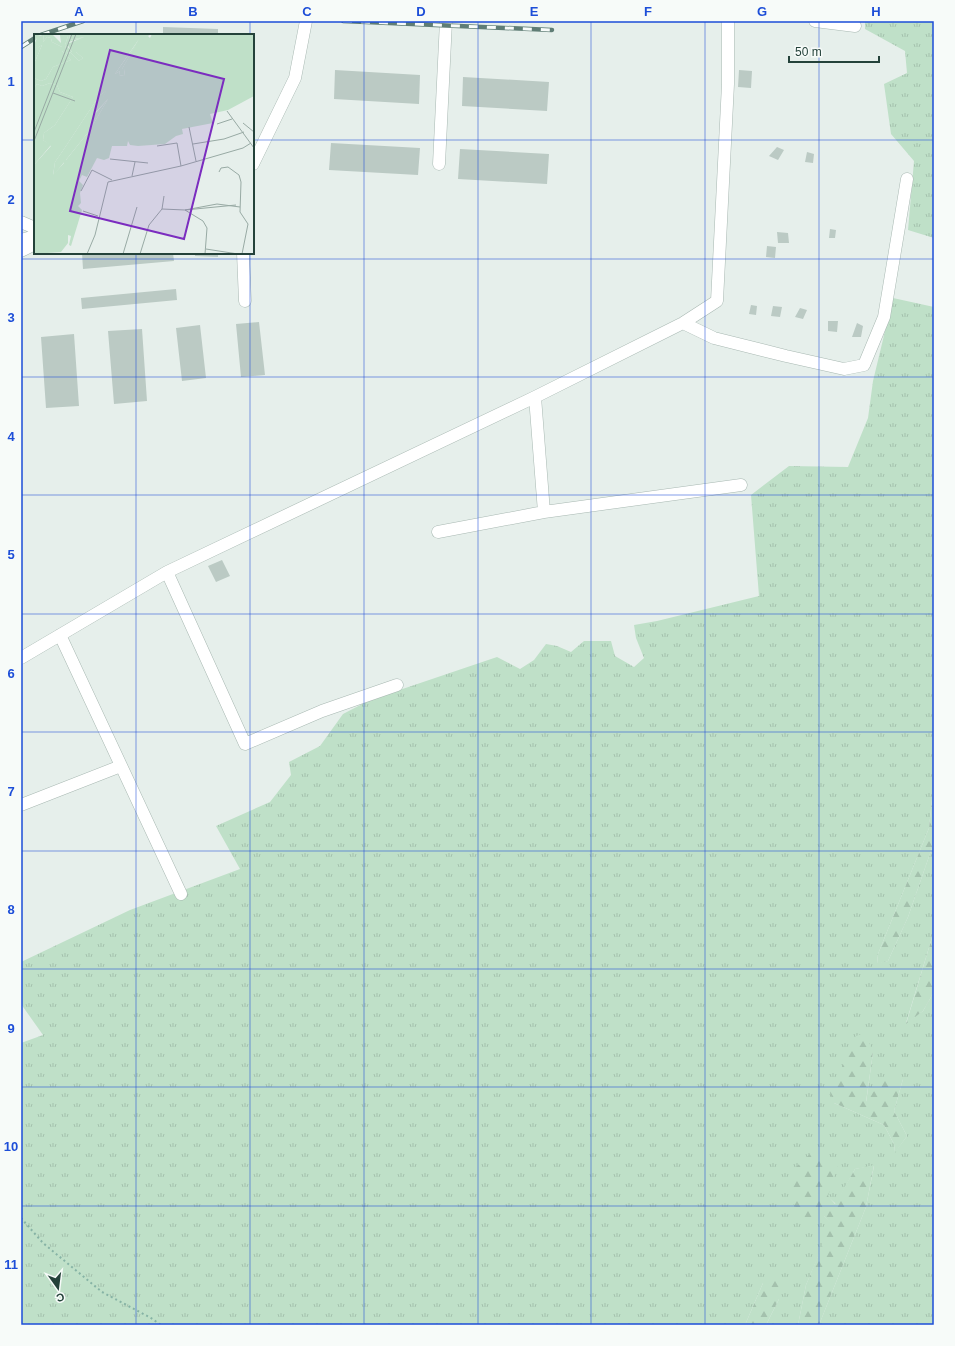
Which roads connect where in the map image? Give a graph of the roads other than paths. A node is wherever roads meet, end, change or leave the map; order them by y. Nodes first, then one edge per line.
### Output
1 (306, 21) edge
2 (446, 21) edge
3 (728, 21) edge
4 (815, 21) edge
5 (854, 26) dead end
6 (254, 162) edge
7 (439, 164) dead end
8 (907, 179) dead end
9 (21, 222) edge
10 (34, 228) edge
11 (34, 236) edge
12 (21, 240) edge
13 (34, 244) edge
14 (21, 251) edge
15 (243, 254) edge
16 (244, 301) dead end
17 (683, 323) junction
18 (535, 397) junction
19 (741, 485) dead end
20 (544, 512) junction
21 (438, 532) dead end
22 (167, 572) junction
23 (60, 635) junction
24 (21, 658) edge
25 (397, 685) dead end
26 (121, 766) junction
27 (21, 805) edge
28 (181, 894) dead end

1 - 6 street
2 - 7 street
3 - 17 street
4 - 5 street
8 - 17 street
9 - 10 street
11 - 12 street
13 - 14 street
15 - 16 street
17 - 18 street
18 - 20 street
18 - 22 street
19 - 20 street
20 - 21 street
22 - 23 street
22 - 25 street
23 - 24 street
23 - 26 street
26 - 27 street
26 - 28 street

